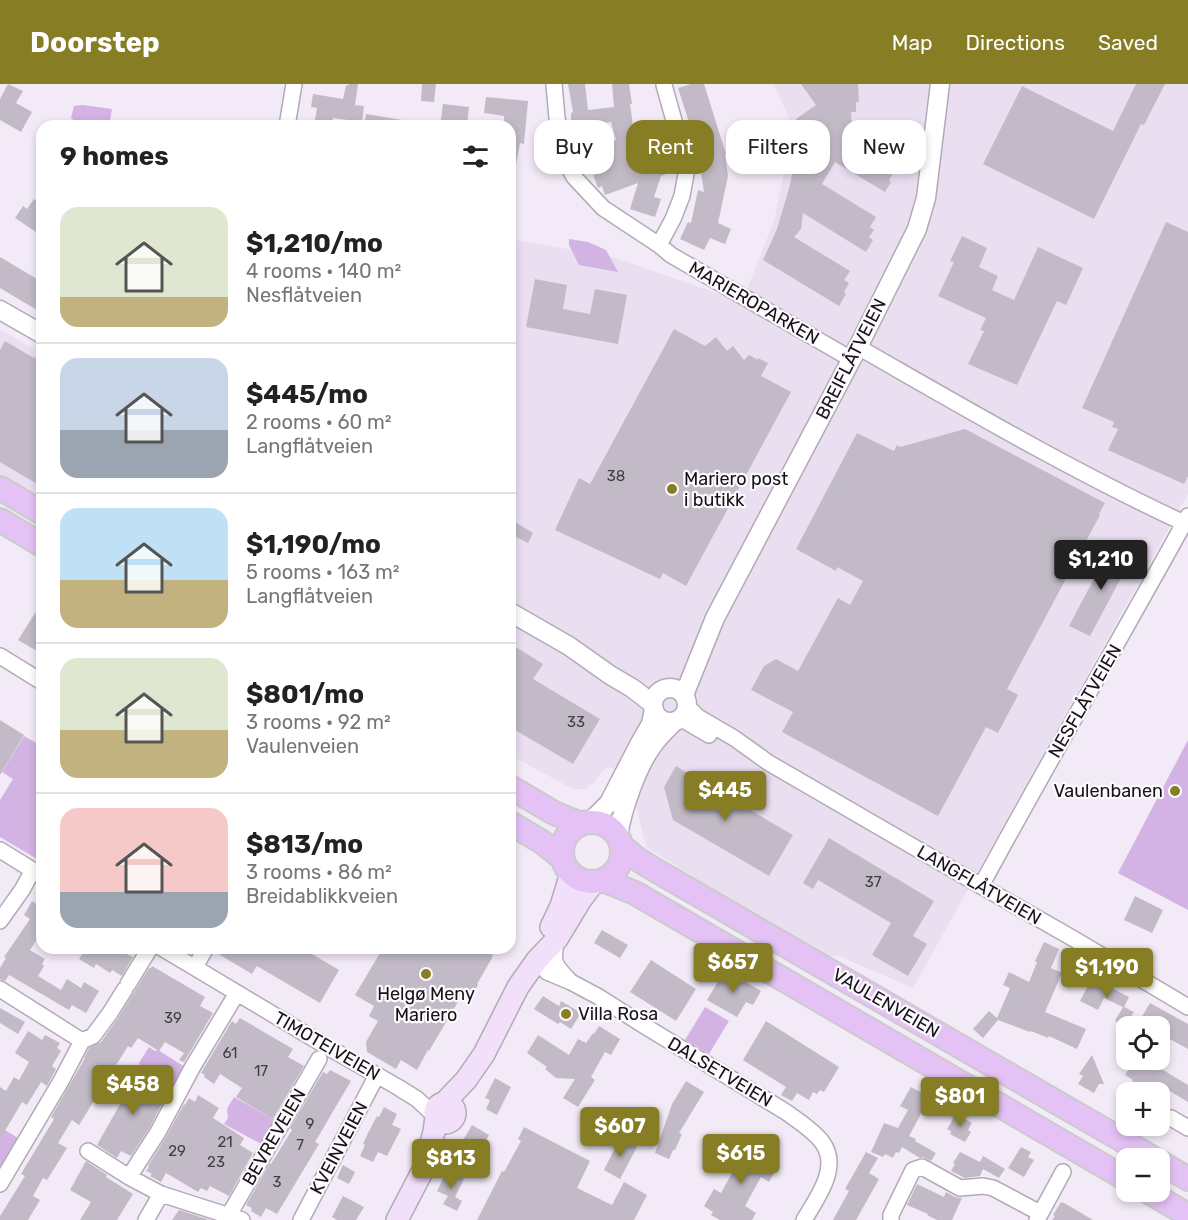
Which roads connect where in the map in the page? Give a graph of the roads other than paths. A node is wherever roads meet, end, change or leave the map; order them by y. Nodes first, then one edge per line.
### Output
1 (294, 84) edge
2 (554, 84) edge
3 (940, 84) edge
4 (664, 86) dead end
5 (288, 120) edge
6 (658, 245) junction
7 (0, 310) edge
8 (36, 331) edge
9 (854, 353) junction
10 (0, 488) edge
11 (36, 509) edge
12 (0, 520) edge
13 (1186, 520) edge
14 (36, 541) edge
15 (516, 615) edge
16 (0, 656) edge
17 (36, 678) edge
18 (670, 704) junction
19 (516, 791) edge
20 (586, 823) junction
21 (516, 827) edge
22 (620, 841) junction
23 (0, 850) edge
24 (567, 866) junction
25 (36, 872) edge
26 (36, 875) edge
27 (599, 881) junction
28 (981, 886) junction
29 (0, 921) edge
30 (557, 939) junction
31 (146, 954) edge
32 (172, 954) edge
33 (203, 954) edge
34 (537, 960) junction
35 (195, 967) junction
36 (571, 982) junction
37 (0, 989) edge
38 (237, 993) junction
39 (1188, 1007) edge
40 (82, 1041) junction
41 (319, 1059) dead end
42 (377, 1075) junction
43 (444, 1112) junction
44 (1171, 1118) dead end
45 (1188, 1128) edge
46 (1136, 1148) edge
47 (88, 1150) dead end
48 (1170, 1168) edge
49 (1063, 1172) dead end
50 (1116, 1173) edge
51 (129, 1177) junction
52 (1188, 1179) edge
53 (0, 1184) edge
54 (161, 1194) junction
55 (1166, 1202) edge
56 (1188, 1215) edge
57 (1038, 1217) edge
58 (236, 1218) edge
59 (146, 1220) edge
60 (301, 1220) edge
61 (397, 1220) edge
62 (804, 1220) edge
63 (891, 1220) edge

1 - 5 street
2 - 6 street, MARIEROPARKEN
3 - 9 street, BREIFLÅTVEIEN
4 - 6 street
6 - 9 street, MARIEROPARKEN
7 - 8 street
9 - 13 street, MARIEROPARKEN
9 - 18 street, BREIFLÅTVEIEN
10 - 11 main road
12 - 14 main road
13 - 28 street, NESFLÅTVEIEN
15 - 18 street, LANGFLÅTVEIEN
16 - 17 street
18 - 20 street, BREIFLÅTVEIEN
18 - 22 street, BREIFLÅTVEIEN
18 - 28 street, LANGFLÅTVEIEN
19 - 20 main road
20 - 22 main road
20 - 24 main road
21 - 24 main road
22 - 27 main road
22 - 46 main road, VAULENVEIEN
23 - 25 street
24 - 27 main road
24 - 34 main road
26 - 29 street
27 - 30 main road
27 - 50 main road, VAULENVEIEN
28 - 39 street, LANGFLÅTVEIEN
30 - 34 main road
30 - 36 street, DALSETVEIEN
31 - 40 street
32 - 35 street, TIMOTEIVEIEN
33 - 35 street
34 - 36 street, DALSETVEIEN
34 - 43 main road
35 - 38 street, TIMOTEIVEIEN
36 - 62 street, DALSETVEIEN
37 - 40 street
38 - 42 street, TIMOTEIVEIEN
38 - 51 street
40 - 53 street
41 - 58 street, BEVREVEIEN
42 - 43 street, TIMOTEIVEIEN
42 - 60 street, KVEINVEIEN
43 - 61 main road
44 - 45 street
47 - 51 street, BEVREVEIEN
48 - 52 main road
49 - 57 street
51 - 54 street, BEVREVEIEN
54 - 58 street, BEVREVEIEN
54 - 59 street
55 - 56 main road
57 - 63 street

